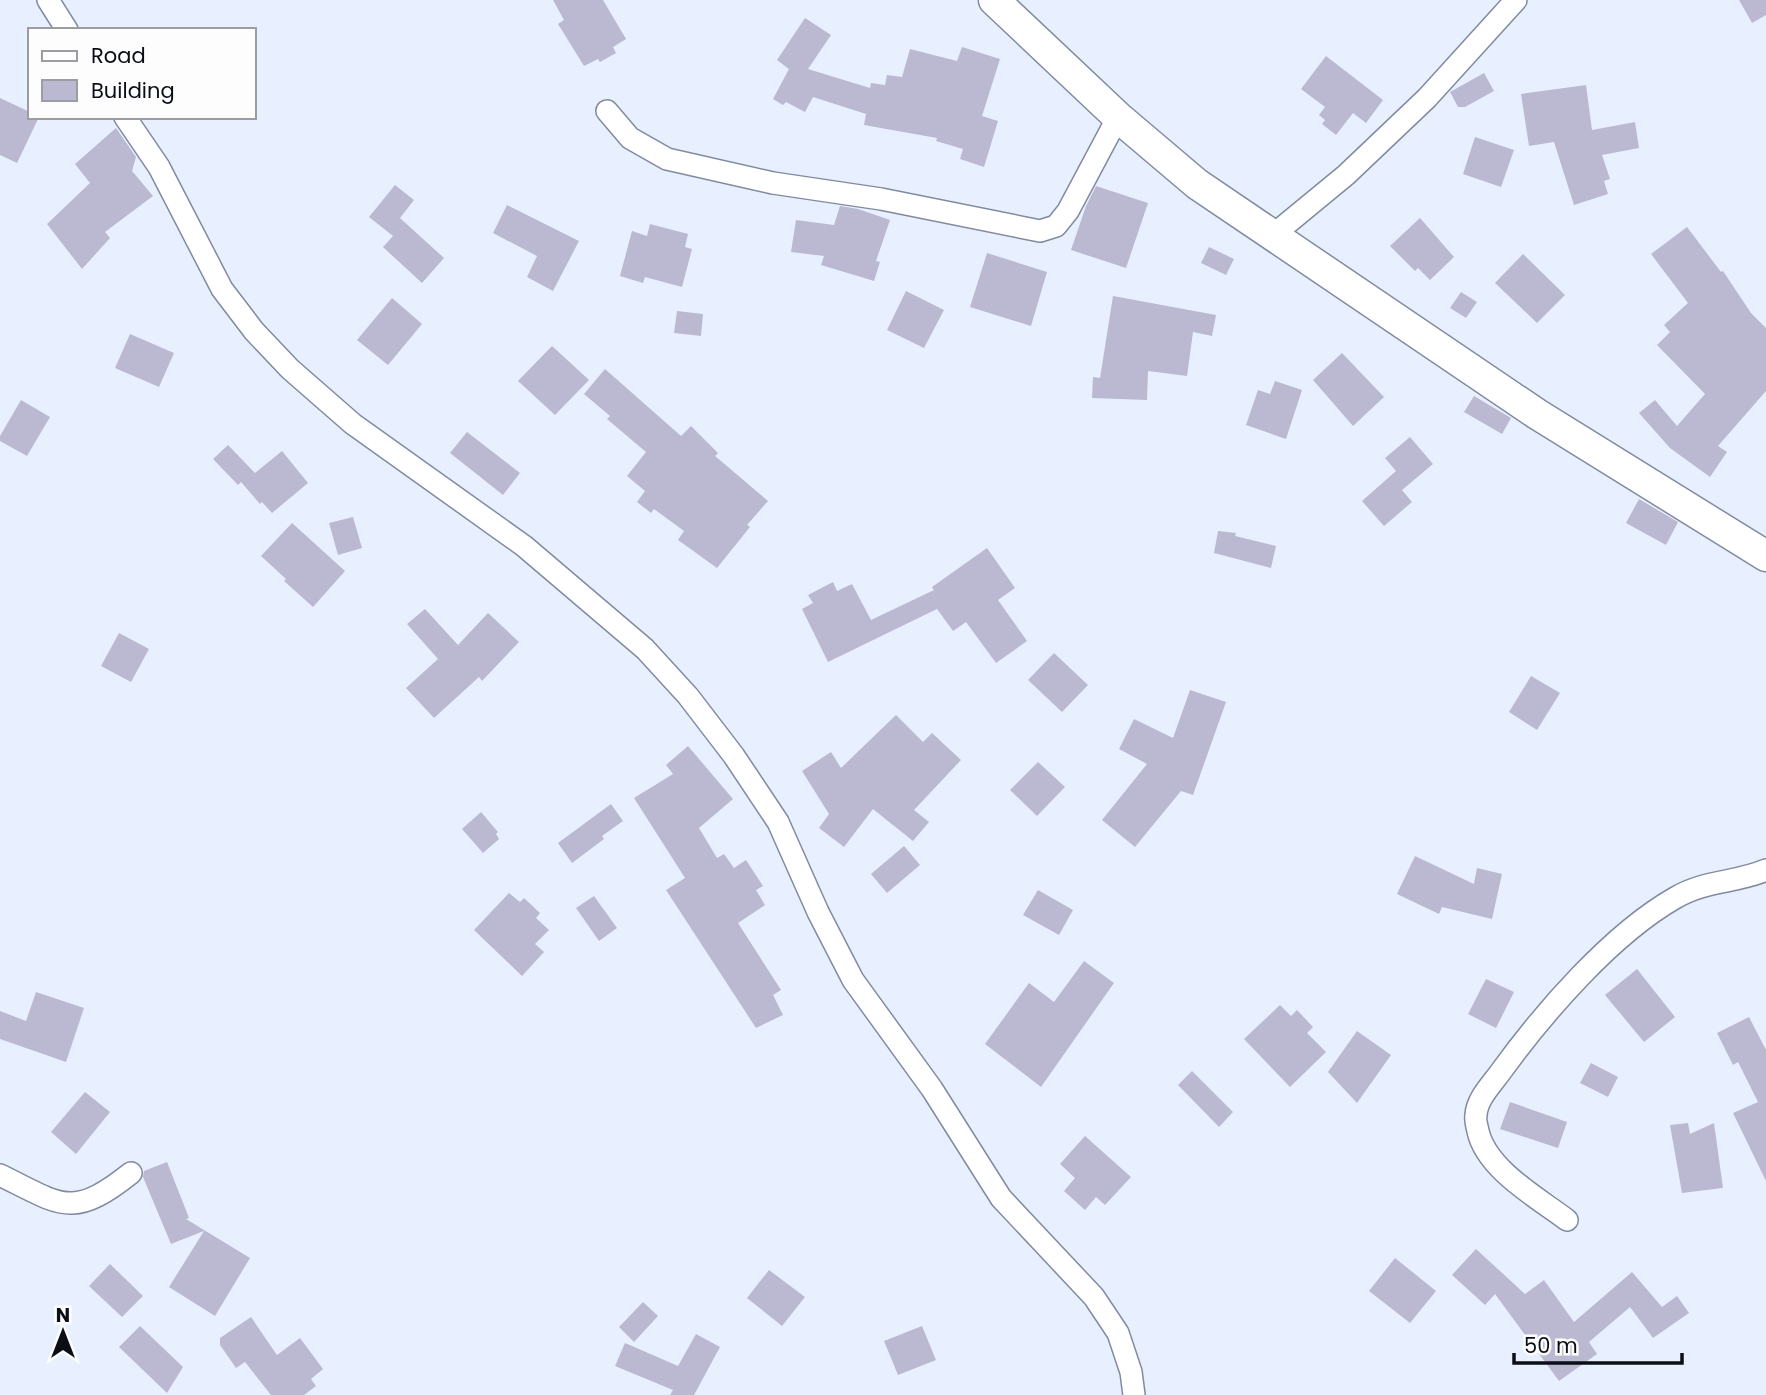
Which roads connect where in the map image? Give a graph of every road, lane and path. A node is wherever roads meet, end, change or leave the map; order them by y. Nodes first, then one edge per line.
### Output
1 (48, 0) edge
2 (994, 0) edge
3 (1516, 0) edge
4 (65, 28) edge
5 (607, 111) dead end
6 (1118, 117) junction
7 (126, 119) edge
8 (1272, 236) junction
9 (1766, 555) edge
10 (1766, 870) edge
11 (131, 1172) dead end
12 (0, 1175) edge
13 (1567, 1220) dead end
14 (1134, 1395) edge

1 - 4 street
2 - 6 main road
3 - 8 street
5 - 6 street
6 - 8 main road
7 - 14 street
8 - 9 main road
10 - 13 street
11 - 12 street

